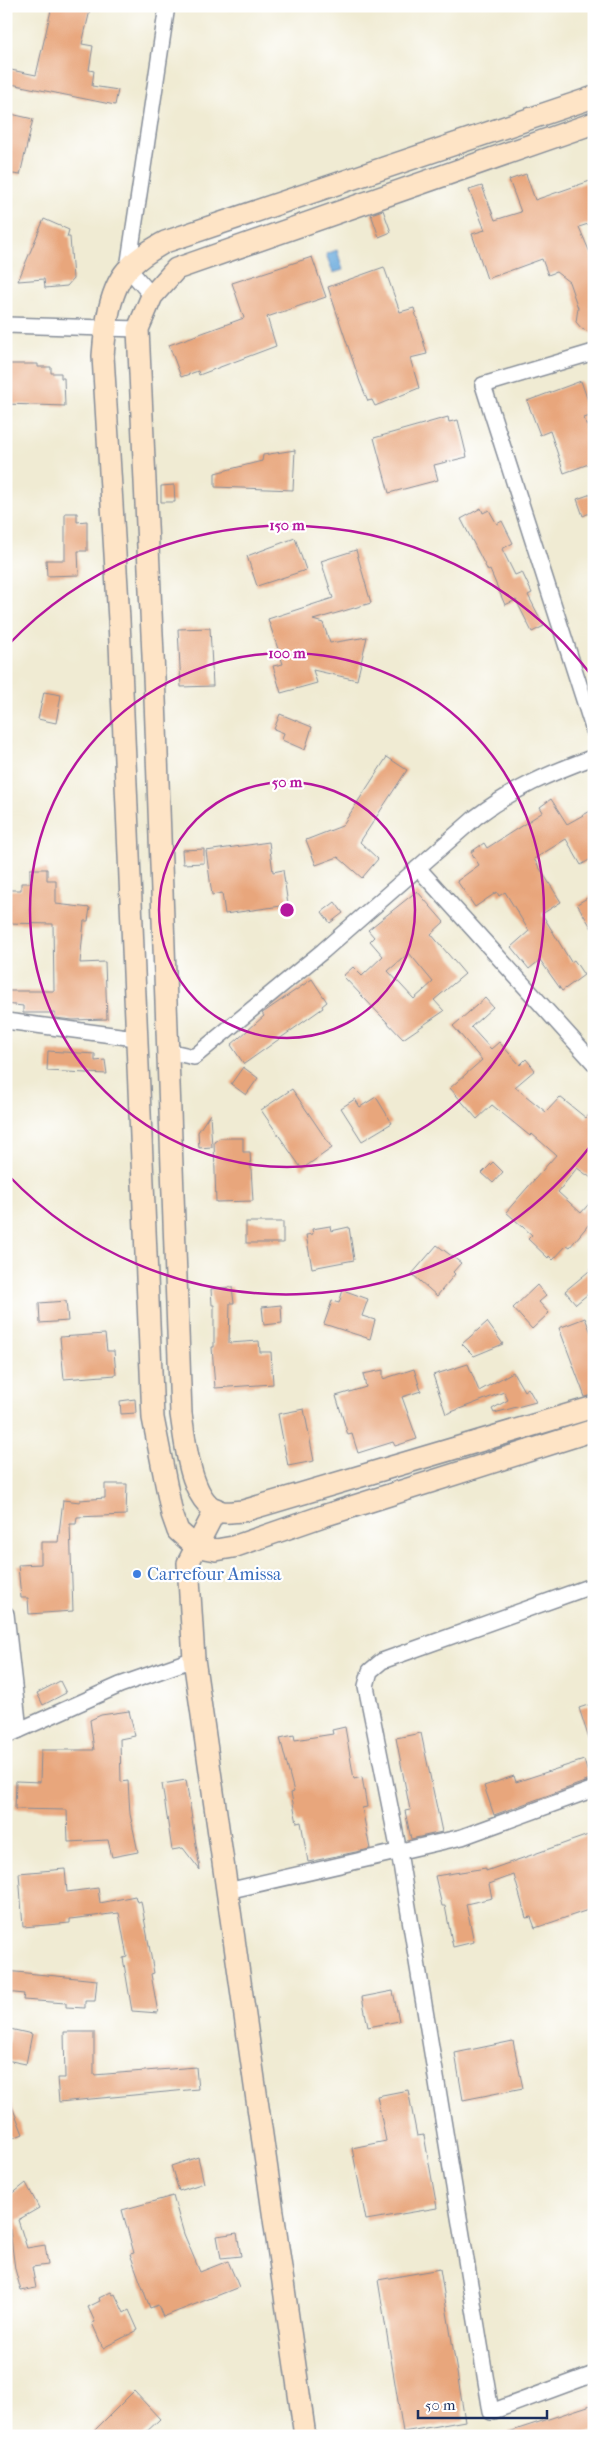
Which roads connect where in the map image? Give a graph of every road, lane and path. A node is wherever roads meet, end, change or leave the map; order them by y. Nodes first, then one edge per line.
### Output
1 (167, 6) edge
2 (594, 97) edge
3 (594, 123) edge
4 (128, 268) junction
5 (152, 296) junction
6 (6, 325) edge
7 (105, 329) junction
8 (138, 330) junction
9 (594, 352) edge
10 (594, 731) edge
11 (594, 757) edge
12 (418, 868) junction
13 (6, 1021) edge
14 (135, 1038) junction
15 (168, 1051) junction
16 (594, 1063) edge
17 (594, 1407) edge
18 (594, 1430) edge
19 (216, 1509) junction
20 (195, 1546) junction
21 (594, 1585) edge
22 (6, 1614) edge
23 (194, 1659) junction
24 (12, 1733) edge
25 (594, 1789) edge
26 (399, 1852) junction
27 (227, 1891) junction
28 (594, 2374) edge
29 (305, 2436) edge

1 - 4 street
2 - 4 street
3 - 5 street
4 - 5 street
4 - 7 street
5 - 8 street
6 - 7 street
7 - 8 street
7 - 14 street
8 - 15 street
9 - 10 street
11 - 12 street
12 - 15 street
12 - 16 street
13 - 14 street
14 - 20 street
15 - 19 street
17 - 19 street
18 - 20 street
19 - 20 street
20 - 23 street
21 - 26 street
22 - 24 street
23 - 24 street
23 - 27 street
25 - 26 street
26 - 27 street
26 - 28 street
27 - 29 street

